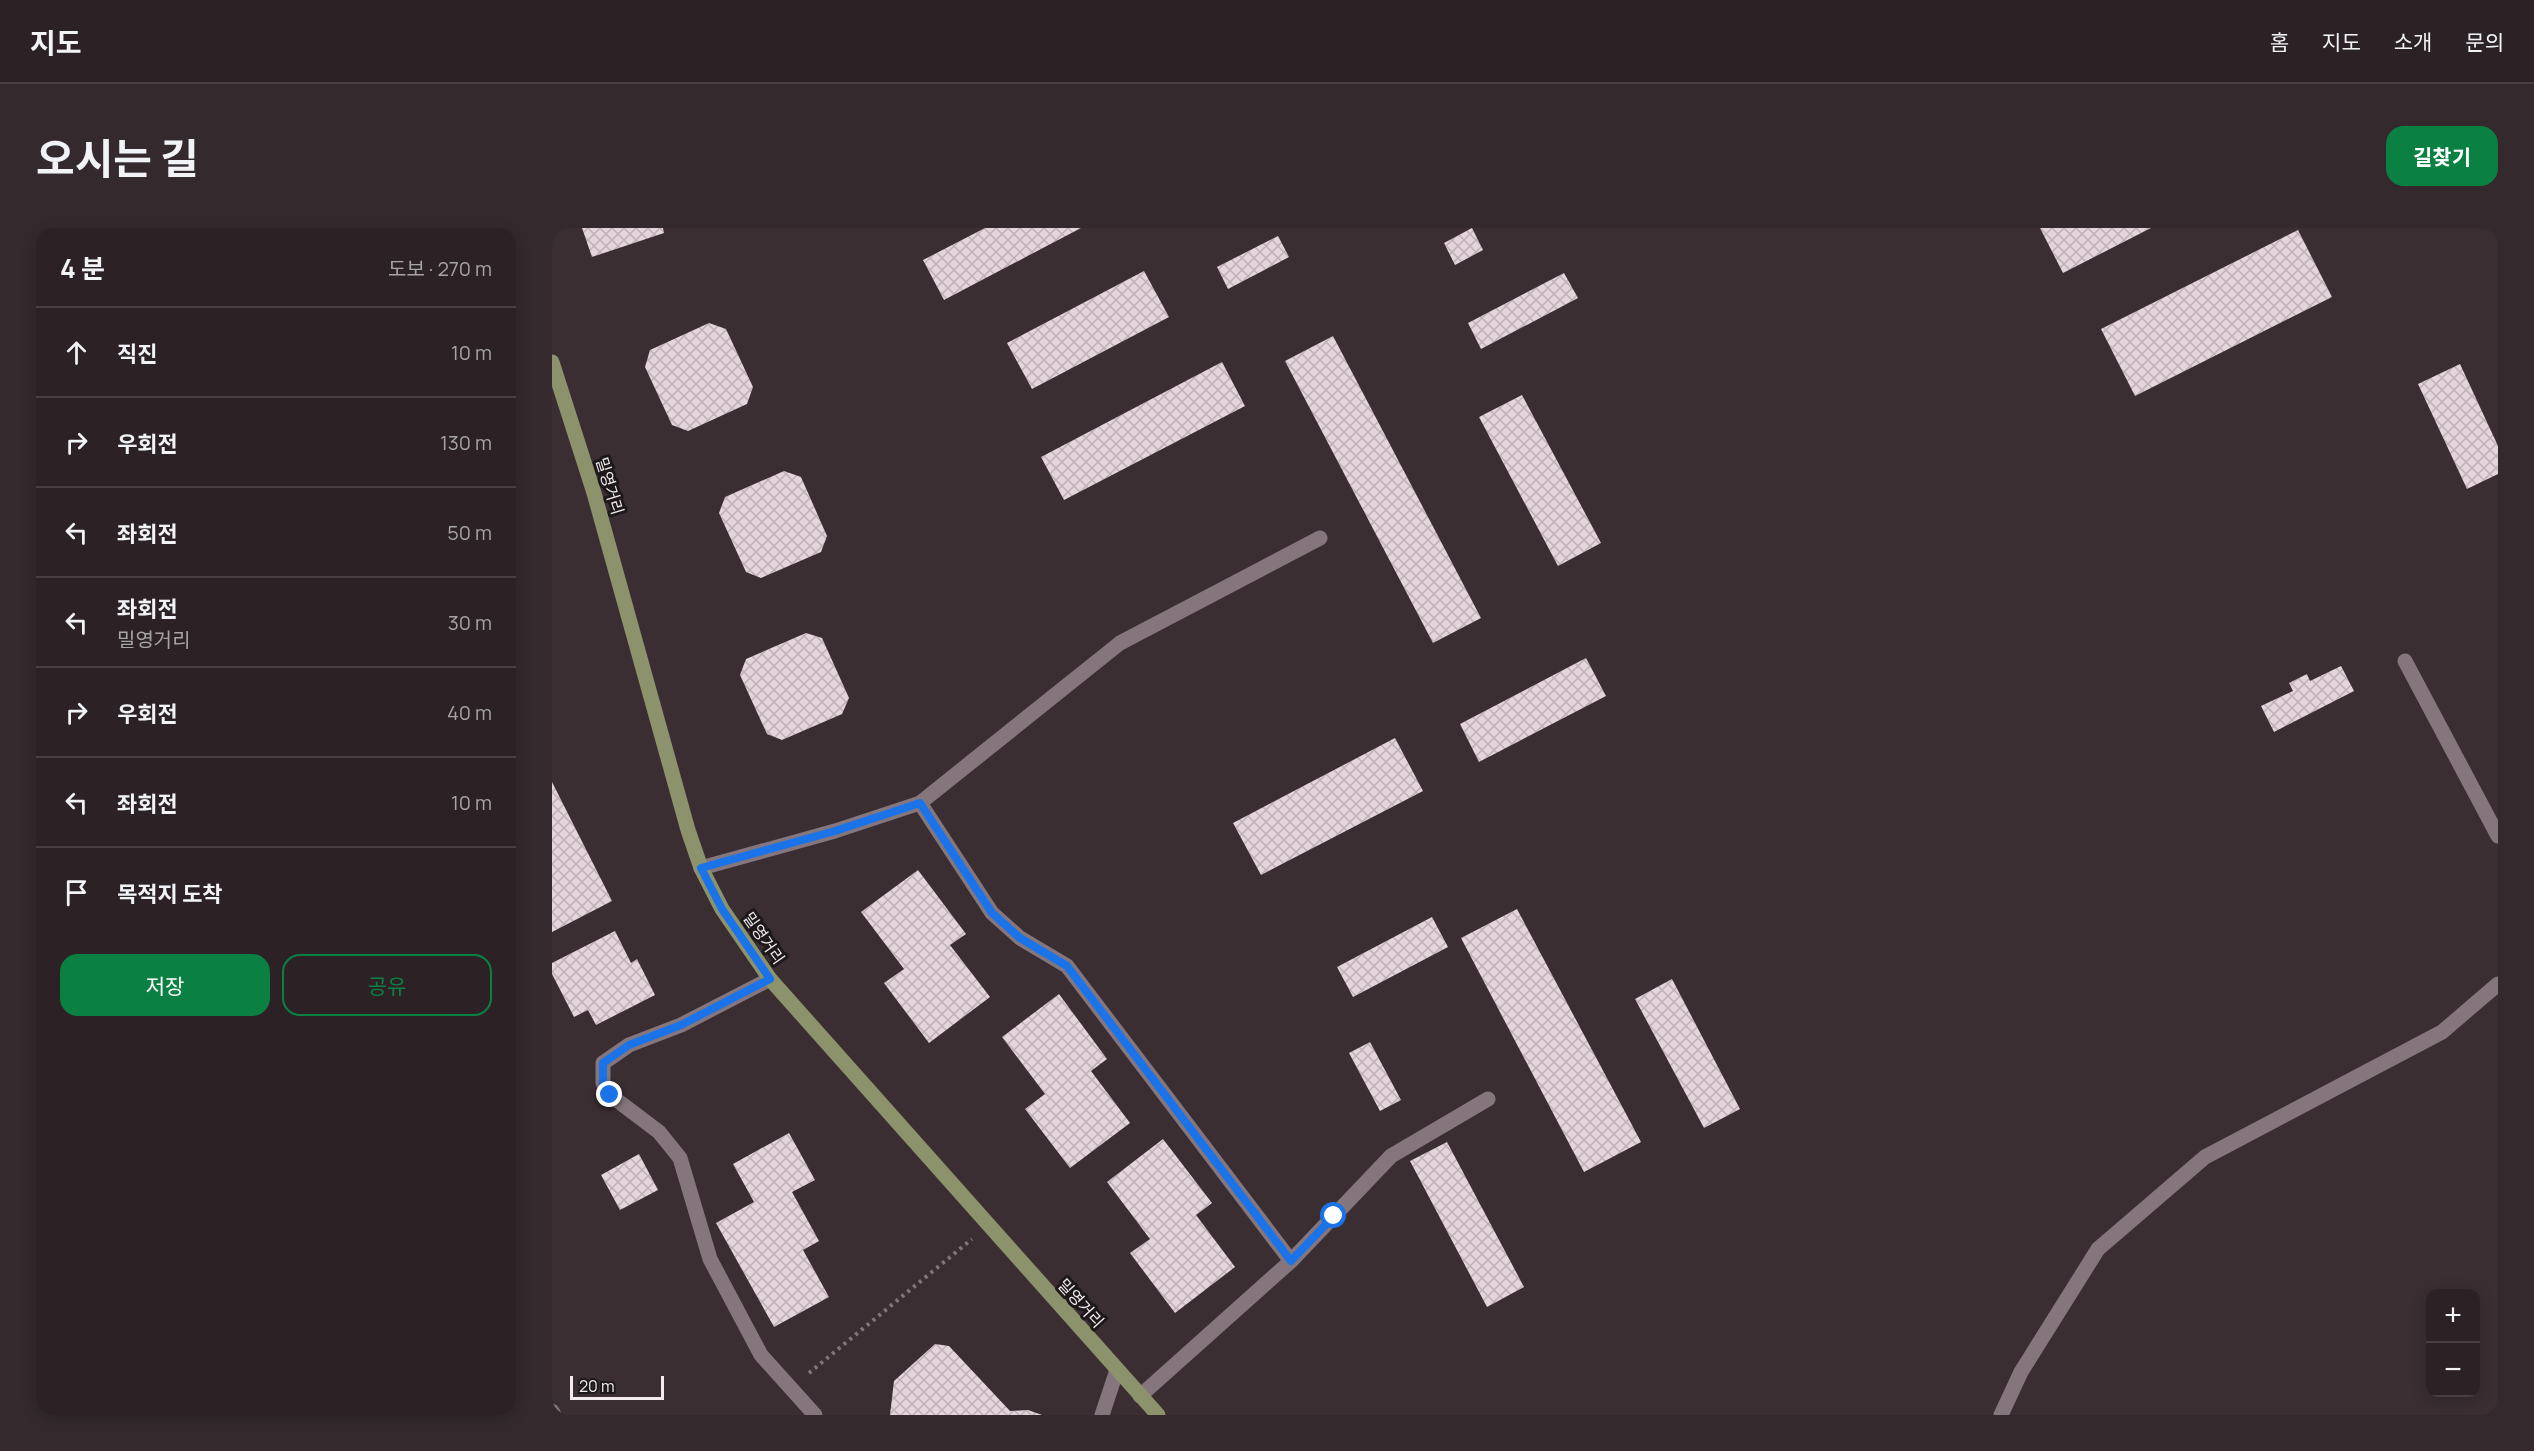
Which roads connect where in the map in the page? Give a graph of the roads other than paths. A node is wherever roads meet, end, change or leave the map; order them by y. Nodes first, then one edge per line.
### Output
1 (552, 362) edge
2 (1320, 538) dead end
3 (2405, 661) dead end
4 (920, 803) junction
5 (2498, 836) edge
6 (701, 868) junction
7 (770, 979) junction
8 (2498, 984) edge
9 (1488, 1099) dead end
10 (1291, 1261) junction
11 (1117, 1370) junction
12 (1140, 1396) junction
13 (552, 1411) edge
14 (554, 1415) edge
15 (815, 1415) edge
16 (1102, 1415) edge
17 (1158, 1415) edge
18 (2001, 1415) edge

1 - 6 main road, 밀영거리
2 - 4 street
3 - 5 street
4 - 6 street
4 - 10 street
6 - 7 main road, 밀영거리
7 - 11 main road, 밀영거리
7 - 15 street
8 - 18 street
9 - 10 street
10 - 12 street
11 - 12 main road, 밀영거리
11 - 16 street
12 - 17 main road, 밀영거리
13 - 14 street

